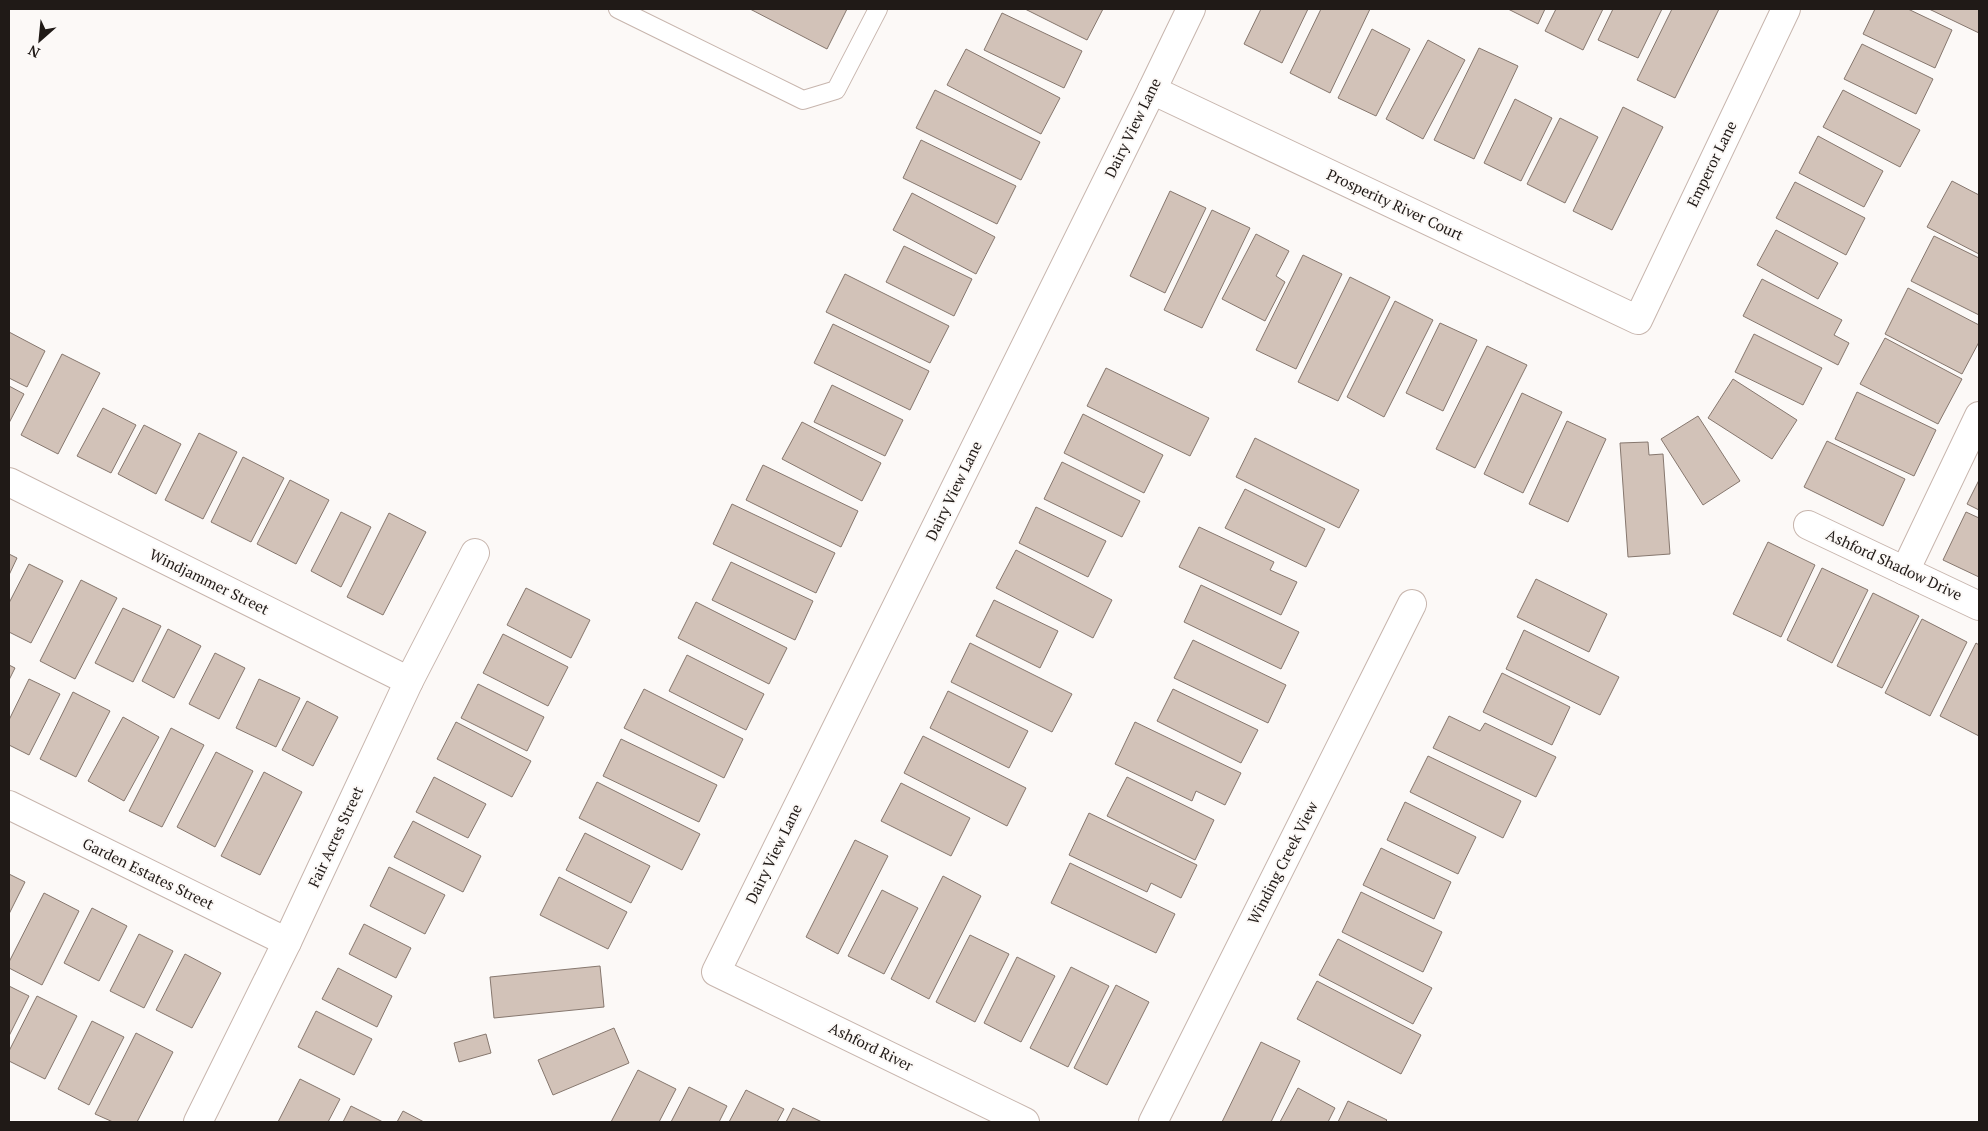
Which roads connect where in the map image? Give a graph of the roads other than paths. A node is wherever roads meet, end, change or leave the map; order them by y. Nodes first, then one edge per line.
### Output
1 (618, 9) edge
2 (878, 9) edge
3 (1191, 9) edge
4 (1786, 9) edge
5 (1152, 90) junction
6 (1638, 320) joint
7 (1979, 416) edge
8 (9, 482) edge
9 (1808, 525) dead end
10 (475, 553) dead end
11 (1905, 571) junction
12 (1412, 604) dead end
13 (1979, 606) edge
14 (409, 681) junction
15 (9, 805) edge
16 (287, 942) junction
17 (716, 972) joint
18 (198, 1122) edge
19 (1025, 1122) edge
20 (1153, 1122) edge

1 - 2 lane
3 - 5 street, Dairy View Lane
4 - 6 street, Emperor Lane
5 - 6 street, Prosperity River Court
5 - 17 street, Dairy View Lane
7 - 11 street
8 - 14 street, Windjammer Street
9 - 11 street, Ashford Shadow Drive
10 - 14 street, Fair Acres Street
11 - 13 street, Ashford Shadow Drive
12 - 20 street, Winding Creek View
14 - 16 street, Fair Acres Street
15 - 16 street, Garden Estates Street
16 - 18 street, Fair Acres Street
17 - 19 street, Ashford River

